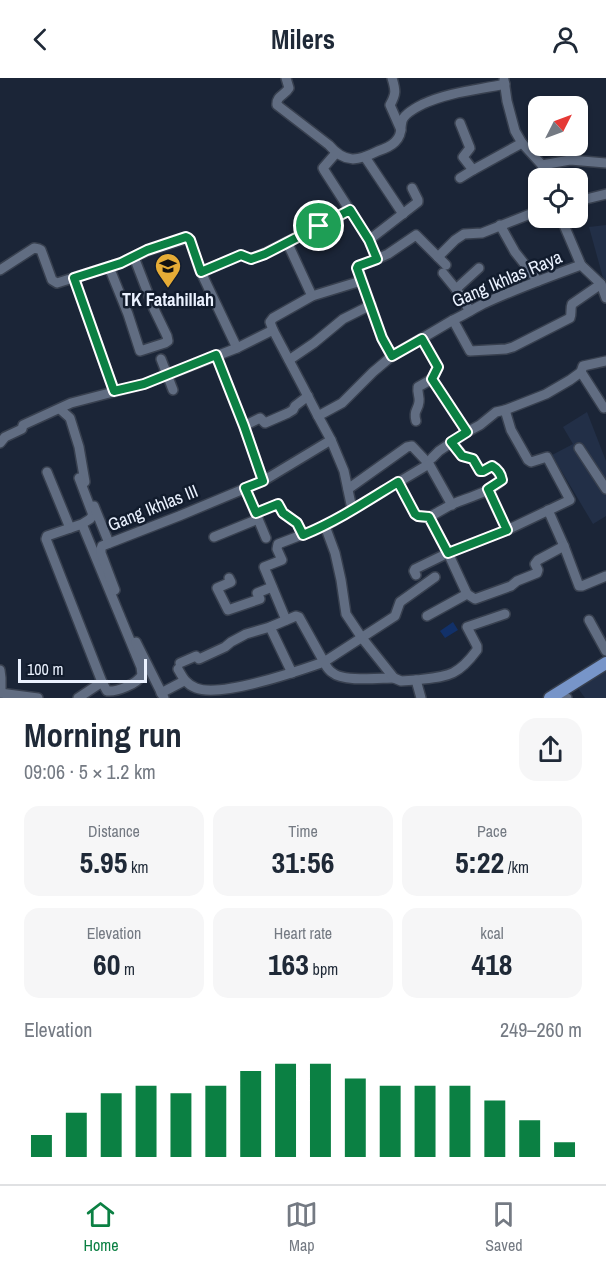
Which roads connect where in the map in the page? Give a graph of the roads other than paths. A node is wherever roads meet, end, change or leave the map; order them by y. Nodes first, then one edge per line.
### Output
1 (286, 78) edge
2 (392, 78) edge
3 (504, 81) edge
4 (460, 123) dead end
5 (402, 132) junction
6 (522, 143) junction
7 (336, 153) junction
8 (365, 157) junction
9 (606, 163) edge
10 (542, 165) junction
11 (543, 168) edge
12 (473, 170) junction
13 (459, 178) dead end
14 (412, 188) dead end
15 (606, 194) edge
16 (588, 198) edge
17 (350, 210) junction
18 (403, 214) junction
19 (528, 215) edge
20 (500, 225) junction
21 (565, 228) edge
22 (369, 240) junction
23 (287, 242) junction
24 (134, 257) junction
25 (438, 257) junction
26 (377, 259) junction
27 (581, 265) junction
28 (109, 267) junction
29 (479, 267) dead end
30 (0, 270) edge
31 (201, 272) junction
32 (74, 278) junction
33 (361, 281) junction
34 (538, 281) junction
35 (601, 284) junction
36 (456, 289) junction
37 (312, 296) junction
38 (606, 298) edge
39 (371, 305) junction
40 (470, 311) junction
41 (453, 320) junction
42 (273, 330) junction
43 (422, 339) junction
44 (237, 348) junction
45 (216, 355) junction
46 (392, 356) junction
47 (161, 359) dead end
48 (289, 360) junction
49 (606, 360) edge
50 (581, 372) junction
51 (166, 375) junction
52 (313, 379) dead end
53 (432, 379) junction
54 (302, 385) junction
55 (173, 390) dead end
56 (114, 391) junction
57 (308, 396) junction
58 (604, 408) dead end
59 (60, 409) junction
60 (505, 410) junction
61 (318, 416) junction
62 (416, 421) dead end
63 (244, 426) junction
64 (467, 432) junction
65 (332, 440) junction
66 (451, 442) junction
67 (0, 443) edge
68 (579, 448) dead end
69 (430, 461) junction
70 (47, 472) dead end
71 (79, 477) dead end
72 (263, 481) junction
73 (398, 482) junction
74 (245, 488) junction
75 (348, 489) junction
76 (488, 489) junction
77 (606, 489) edge
78 (452, 504) junction
79 (352, 509) junction
80 (548, 510) junction
81 (257, 516) junction
82 (429, 517) junction
83 (82, 524) junction
84 (325, 526) junction
85 (70, 528) junction
86 (507, 530) junction
87 (303, 535) junction
88 (214, 537) dead end
89 (266, 538) dead end
90 (109, 543) junction
91 (564, 546) junction
92 (448, 553) junction
93 (416, 575) dead end
94 (606, 576) edge
95 (435, 577) dead end
96 (229, 578) dead end
97 (272, 587) junction
98 (467, 594) junction
99 (505, 614) dead end
100 (427, 616) dead end
101 (286, 620) junction
102 (589, 620) dead end
103 (270, 627) junction
104 (362, 638) junction
105 (606, 651) edge
106 (324, 662) junction
107 (606, 663) edge
108 (0, 670) edge
109 (292, 673) junction
110 (394, 678) junction
111 (416, 680) junction
112 (184, 681) junction
113 (102, 682) junction
114 (1, 693) edge
115 (162, 695) edge
116 (38, 698) edge
117 (78, 698) edge
118 (421, 698) edge
119 (550, 698) edge

1 - 7 street
2 - 5 street
3 - 5 street
3 - 6 street
4 - 12 street
5 - 8 street
6 - 10 street
6 - 12 street
7 - 8 street
7 - 17 street
8 - 18 street
9 - 10 street
10 - 11 street
12 - 13 street
14 - 18 street
15 - 16 street
17 - 22 street
17 - 23 street
18 - 22 street
19 - 20 street
20 - 25 street
20 - 34 street
21 - 27 street
22 - 26 street
23 - 31 street
23 - 37 street
24 - 28 street
24 - 28 street
24 - 31 street
25 - 26 street
25 - 36 street
26 - 33 street
27 - 34 street, Gang Ikhlas Raya
27 - 35 street
28 - 32 street
29 - 36 street
30 - 32 street
31 - 44 street
32 - 56 street
33 - 37 street
33 - 39 street
34 - 40 street, Gang Ikhlas Raya
35 - 38 street
35 - 41 street
36 - 40 street
37 - 42 street
39 - 46 street
39 - 48 street
40 - 41 street, Gang Ikhlas Raya
41 - 43 street, Gang Ikhlas Raya
42 - 44 street
42 - 48 street
43 - 46 street, Gang Ikhlas Raya
43 - 53 street
44 - 45 street
45 - 51 street
45 - 63 street
46 - 61 street, Gang Ikhlas Raya
47 - 51 street
48 - 54 street
49 - 50 street
50 - 58 street
50 - 60 street
51 - 55 street
51 - 56 street
52 - 54 street
53 - 62 street
53 - 64 street
54 - 57 street
56 - 59 street
57 - 61 street
57 - 63 street
59 - 67 street
59 - 90 street
60 - 64 street
60 - 80 street
61 - 65 street
63 - 72 street
64 - 66 street
65 - 72 street, Gang Ikhlas III
65 - 75 street
66 - 69 street
66 - 76 street
68 - 77 street
69 - 73 street
69 - 75 street
69 - 78 street
70 - 85 street
71 - 83 street
72 - 74 street, Gang Ikhlas III
73 - 79 street
73 - 82 street
74 - 81 street
74 - 90 street, Gang Ikhlas III
75 - 79 street
76 - 78 street
76 - 86 street
78 - 82 street
79 - 84 street
80 - 86 street
80 - 91 street
81 - 87 street
81 - 88 street
81 - 89 street
82 - 92 street
83 - 85 street
83 - 113 street
84 - 87 street
84 - 104 street
85 - 113 street
86 - 92 street
87 - 97 street
90 - 115 street, Gang Ikhlas III
91 - 94 street
91 - 98 street
92 - 93 street
92 - 98 street
95 - 104 street
96 - 97 street
97 - 101 street
98 - 100 street
99 - 111 street
101 - 103 street
101 - 106 street
102 - 105 street
103 - 109 street
103 - 112 street
104 - 106 street
104 - 110 street
106 - 109 street
106 - 110 street
107 - 119 main road
108 - 114 street
109 - 112 street
110 - 111 street
111 - 118 street
112 - 115 street
113 - 117 street
114 - 116 street

